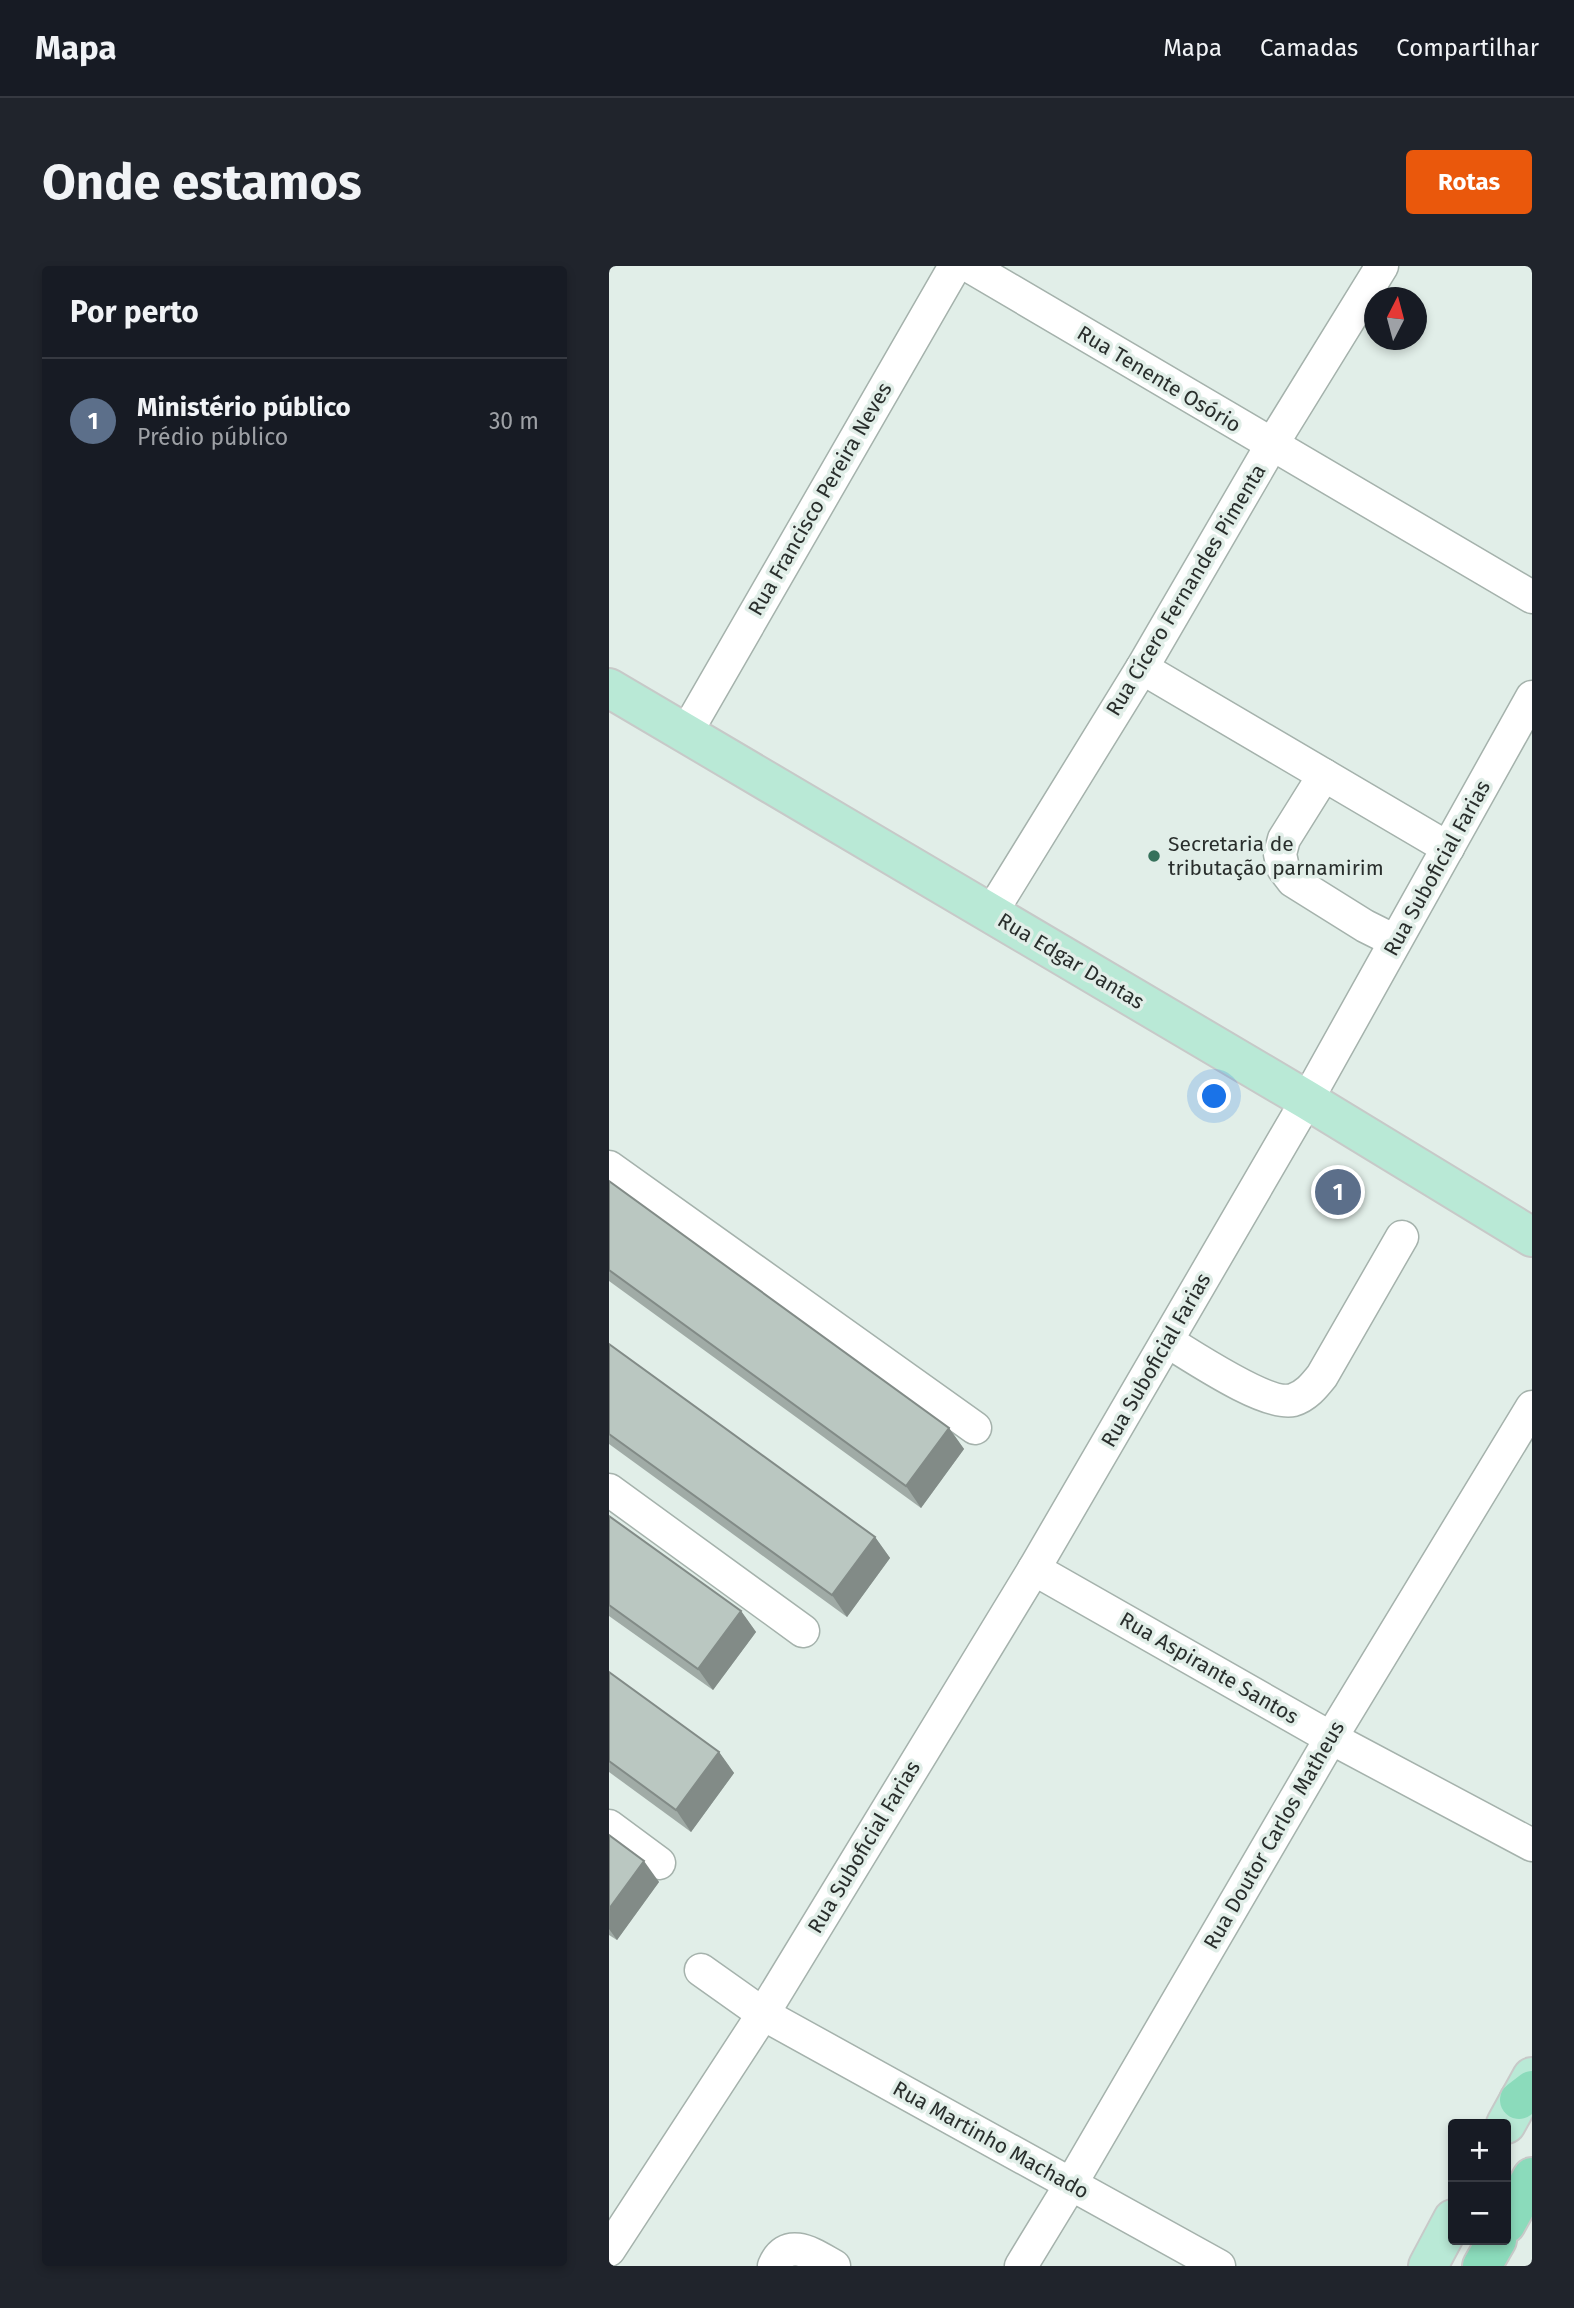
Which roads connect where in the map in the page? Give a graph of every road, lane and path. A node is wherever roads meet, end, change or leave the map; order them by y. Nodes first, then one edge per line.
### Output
1 (955, 266) edge
2 (968, 266) edge
3 (1381, 266) edge
4 (1271, 446) junction
5 (1532, 597) edge
6 (1142, 668) junction
7 (609, 688) edge
8 (1532, 697) edge
9 (686, 733) junction
10 (1324, 775) junction
11 (1448, 848) junction
12 (991, 913) junction
13 (1395, 941) junction
14 (1307, 1100) junction
15 (609, 1167) edge
16 (1402, 1237) dead end
17 (1532, 1237) edge
18 (1167, 1341) junction
19 (1532, 1406) edge
20 (975, 1428) dead end
21 (609, 1490) edge
22 (1034, 1569) junction
23 (803, 1631) dead end
24 (1331, 1738) junction
25 (609, 1826) edge
26 (1532, 1845) edge
27 (659, 1863) dead end
28 (701, 1970) dead end
29 (763, 2014) junction
30 (1532, 2177) edge
31 (1071, 2184) junction
32 (1511, 2215) edge
33 (1448, 2228) edge
34 (1494, 2245) edge
35 (609, 2250) edge
36 (774, 2266) edge
37 (834, 2266) edge
38 (1021, 2266) edge
39 (1219, 2266) edge
40 (1427, 2266) edge
41 (1482, 2266) edge

1 - 9 street, Rua Francisco Pereira Neves
2 - 4 street, Rua Tenente Osório
3 - 4 street, Rua Cícero Fernandes Pimenta
4 - 5 street, Rua Tenente Osório
4 - 6 street, Rua Cícero Fernandes Pimenta
6 - 10 street
6 - 12 street, Rua Cícero Fernandes Pimenta
7 - 9 main road, Rua Edgar Dantas
8 - 11 street, Rua Suboficial Farias
9 - 12 main road, Rua Edgar Dantas
10 - 11 street
10 - 13 street
11 - 13 street, Rua Suboficial Farias
12 - 14 main road, Rua Edgar Dantas
13 - 14 street, Rua Suboficial Farias
14 - 17 main road, Rua Edgar Dantas
14 - 18 street, Rua Suboficial Farias
15 - 20 street
16 - 18 street
18 - 22 street, Rua Suboficial Farias
19 - 24 street, Rua Doutor Carlos Matheus
21 - 23 street
22 - 24 street, Rua Aspirante Santos
22 - 29 street, Rua Suboficial Farias
24 - 26 street, Rua Aspirante Santos
24 - 31 street, Rua Doutor Carlos Matheus
25 - 27 street
28 - 29 street
29 - 31 street, Rua Martinho Machado
29 - 35 street, Rua Suboficial Farias
30 - 32 highway
31 - 38 street, Rua Doutor Carlos Matheus
31 - 39 street, Rua Martinho Machado
33 - 40 main road
34 - 41 highway
36 - 37 street

